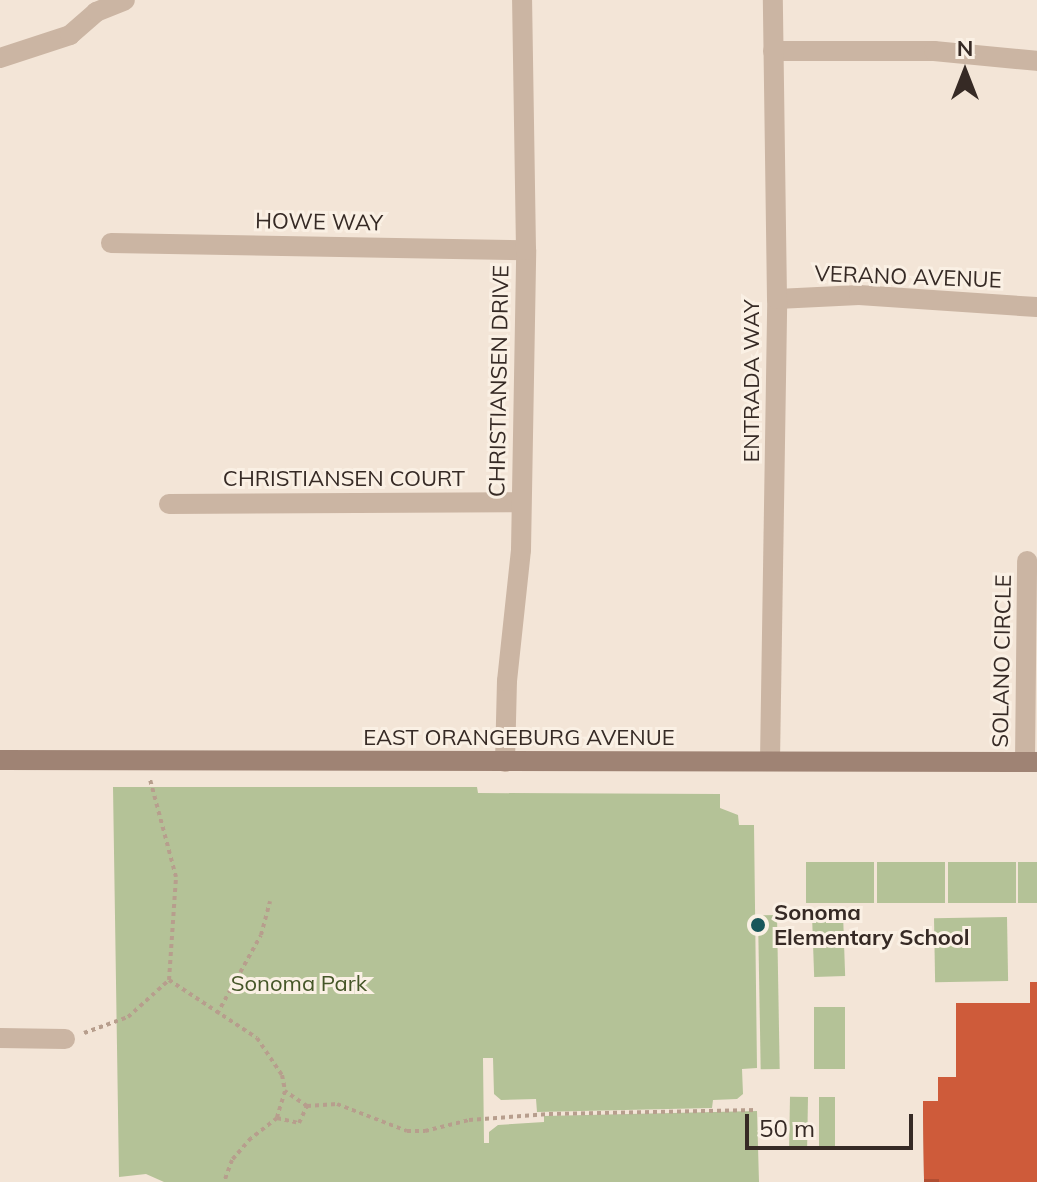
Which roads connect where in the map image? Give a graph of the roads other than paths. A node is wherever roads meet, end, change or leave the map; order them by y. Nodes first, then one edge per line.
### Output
1 (125, 0) edge
2 (522, 0) edge
3 (773, 0) edge
4 (96, 6) edge
5 (773, 51) junction
6 (0, 58) edge
7 (1037, 61) edge
8 (111, 243) dead end
9 (526, 250) junction
10 (777, 299) junction
11 (1037, 307) edge
12 (520, 502) junction
13 (169, 504) dead end
14 (1027, 561) dead end
15 (0, 760) edge
16 (770, 761) junction
17 (505, 762) junction
18 (1031, 762) edge
19 (0, 1038) edge
20 (65, 1039) road end

1 - 4 street
2 - 9 street, CHRISTIANSEN DRIVE
3 - 5 street, ENTRADA WAY
4 - 6 street
5 - 7 street
5 - 10 street, ENTRADA WAY
8 - 9 street, HOWE WAY
9 - 12 street, CHRISTIANSEN DRIVE
10 - 11 street, VERANO AVENUE
10 - 16 street, ENTRADA WAY
12 - 13 street, CHRISTIANSEN COURT
12 - 17 street, CHRISTIANSEN DRIVE
14 - 18 street, SOLANO CIRCLE
15 - 17 street, EAST ORANGEBURG AVENUE
16 - 17 street, EAST ORANGEBURG AVENUE
16 - 18 street, EAST ORANGEBURG AVENUE
19 - 20 street

